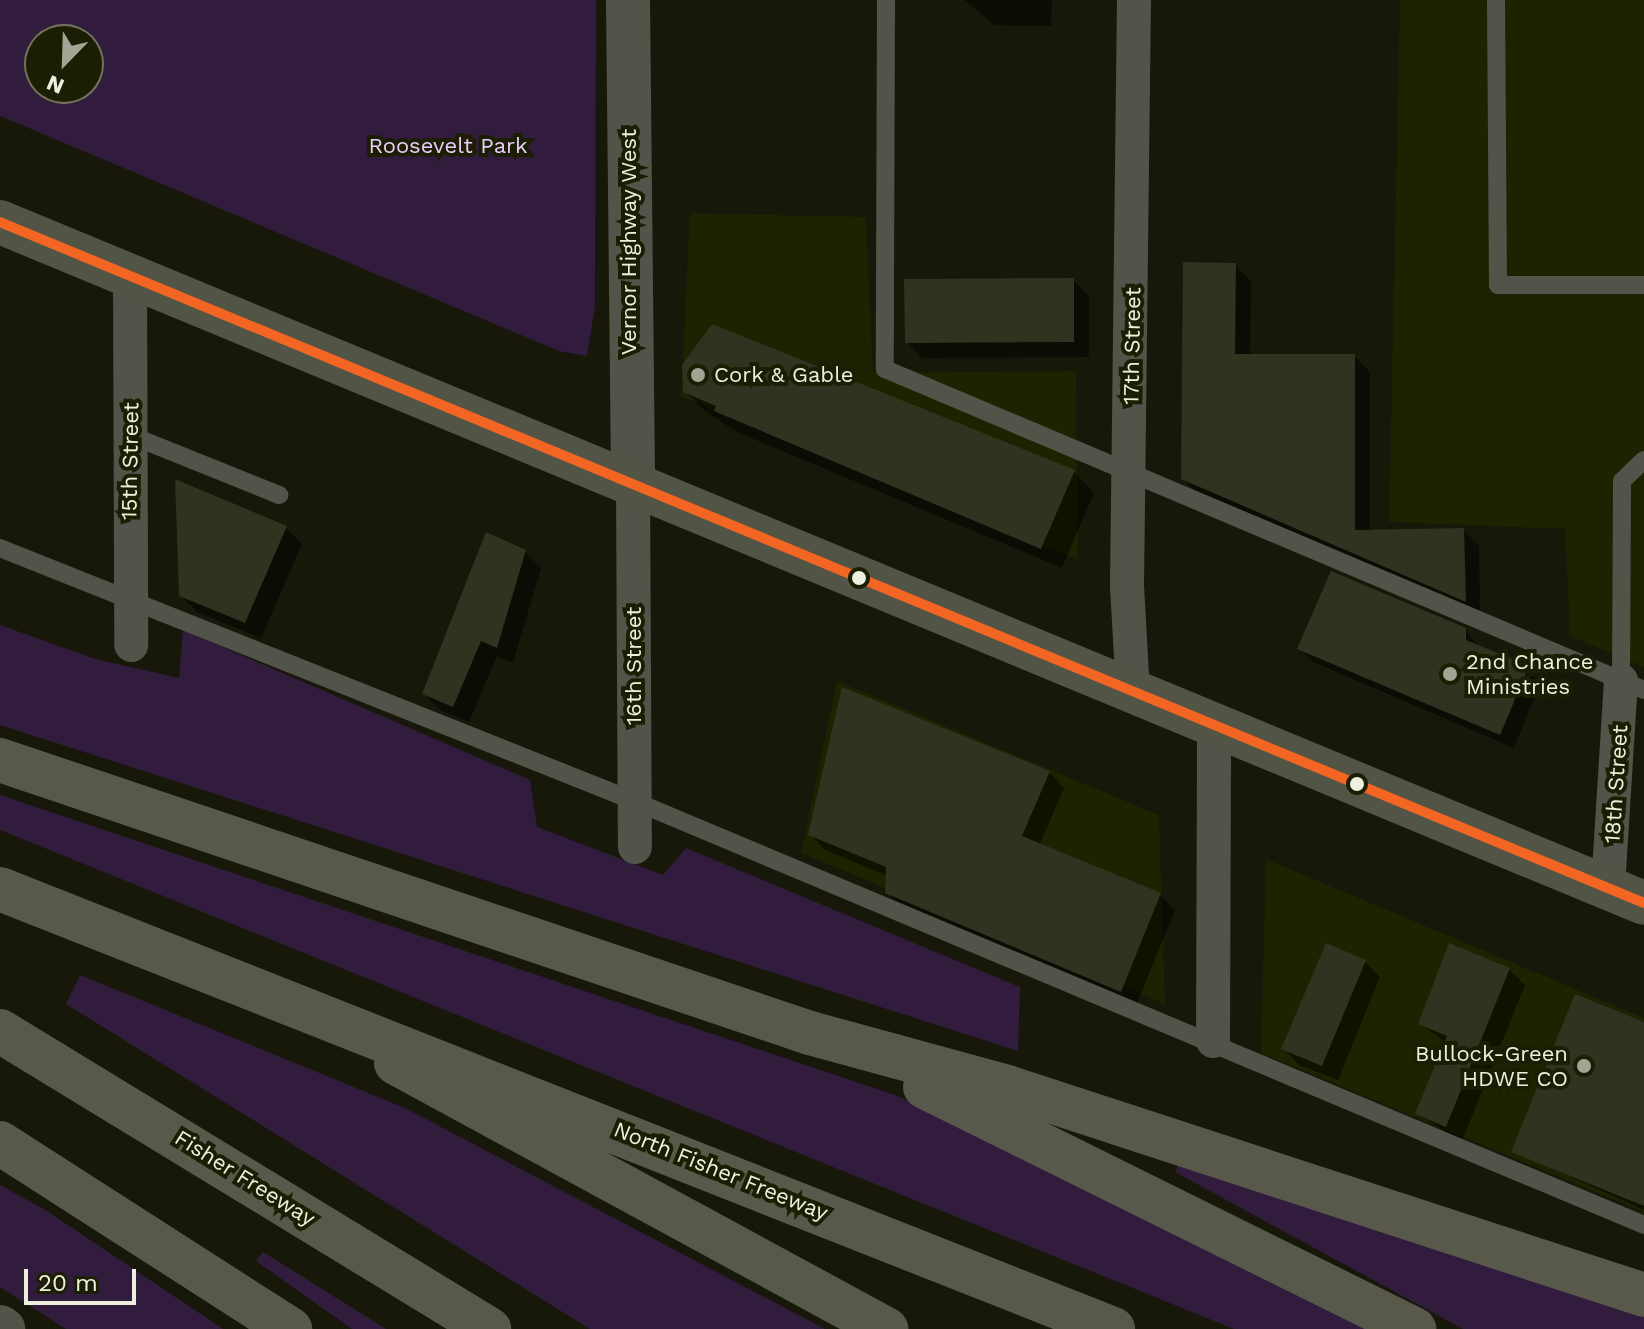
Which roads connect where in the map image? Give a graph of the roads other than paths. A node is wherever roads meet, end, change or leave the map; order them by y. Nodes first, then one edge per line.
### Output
1 (628, 0) edge
2 (886, 0) edge
3 (1134, 0) edge
4 (1496, 0) edge
5 (0, 222) edge
6 (130, 276) junction
7 (1644, 285) edge
8 (130, 435) junction
9 (1644, 460) edge
10 (1131, 473) junction
11 (633, 485) junction
12 (279, 495) dead end
13 (0, 548) edge
14 (128, 601) junction
15 (131, 645) dead end
16 (1633, 685) edge
17 (1133, 693) junction
18 (1214, 726) junction
19 (0, 760) edge
20 (634, 801) junction
21 (635, 847) dead end
22 (0, 889) edge
23 (1626, 895) edge
24 (325, 1021) junction
25 (0, 1031) edge
26 (810, 1033) junction
27 (1213, 1041) junction
28 (0, 1143) edge
29 (1644, 1225) edge
30 (1644, 1295) edge
31 (290, 1329) edge
32 (489, 1329) edge
33 (886, 1329) edge
34 (1113, 1329) edge
35 (1414, 1329) edge

1 - 11 street, Vernor Highway West
2 - 10 lane
3 - 10 street, 17th Street
4 - 7 lane
5 - 6 main road
6 - 8 street, 15th Street
6 - 11 main road
8 - 12 lane
8 - 14 street, 15th Street
9 - 16 lane
10 - 16 lane
10 - 17 street, 17th Street
11 - 17 main road
11 - 20 street, 16th Street
13 - 14 lane
14 - 15 street, 15th Street
14 - 20 lane
16 - 23 street, 18th Street
17 - 18 main road
18 - 23 main road
18 - 27 street
19 - 26 highway
20 - 21 street, 16th Street
20 - 27 lane
22 - 24 highway
24 - 33 highway
24 - 34 highway, North Fisher Freeway
25 - 32 highway, Fisher Freeway
26 - 30 highway
26 - 35 highway
27 - 29 lane
28 - 31 highway

